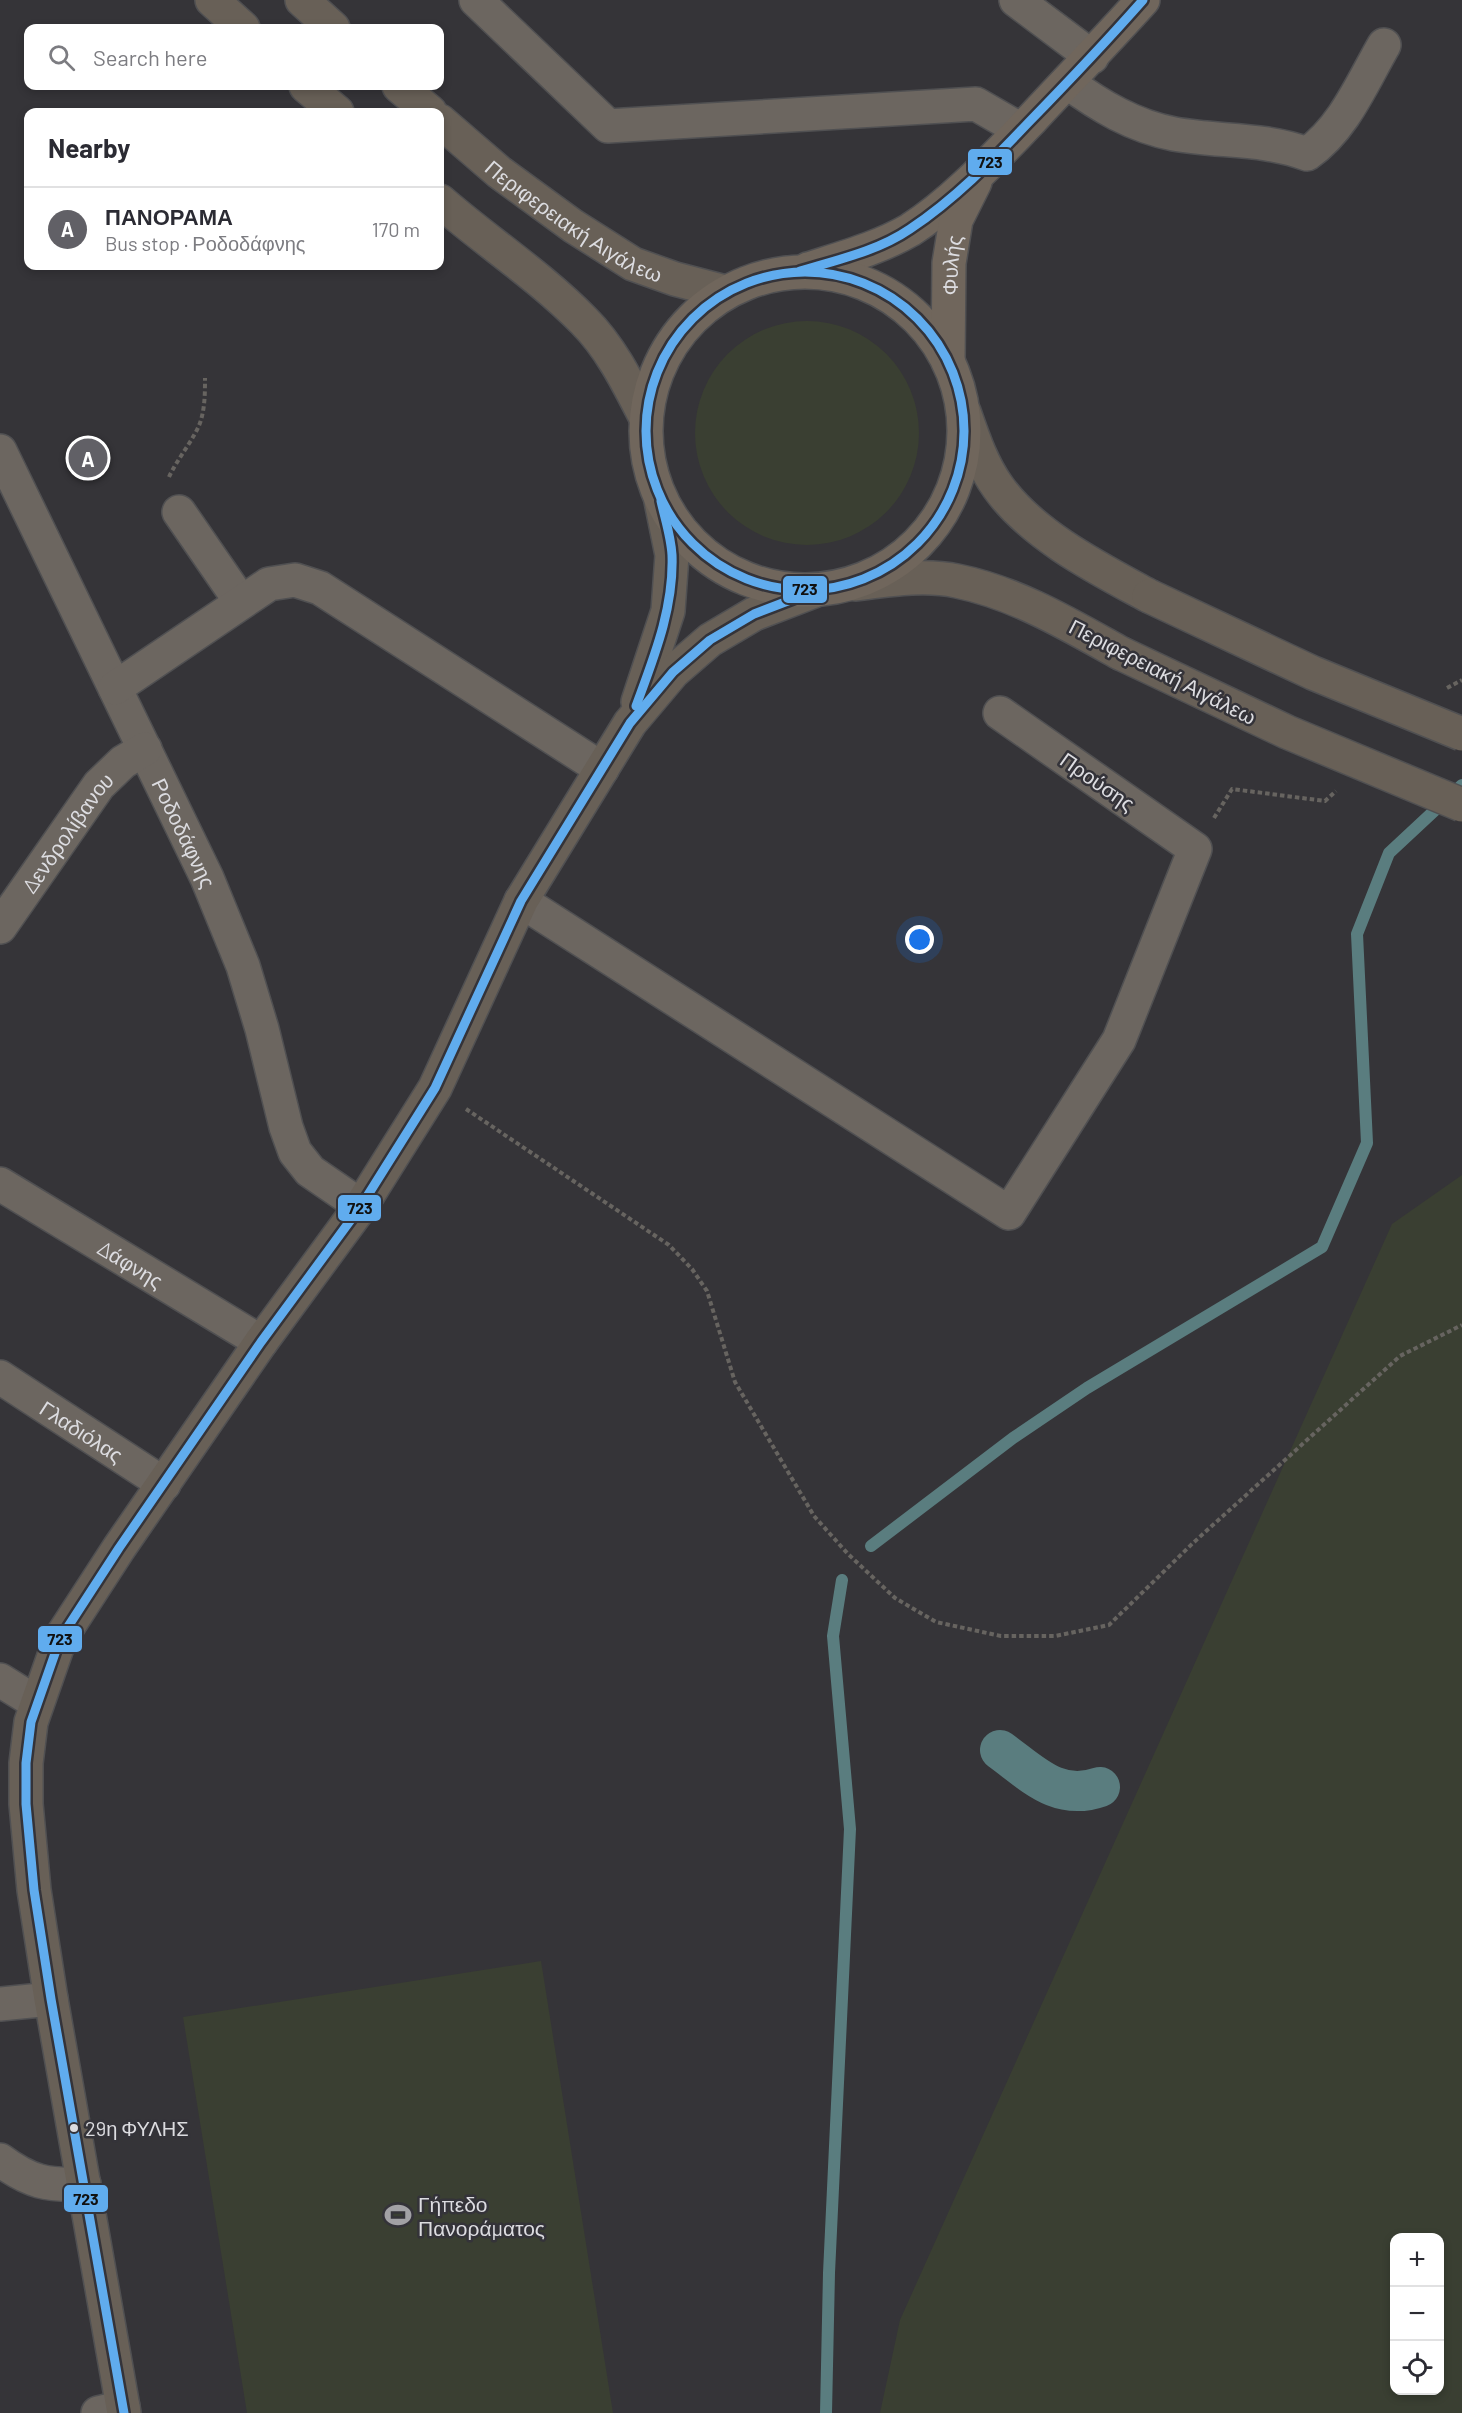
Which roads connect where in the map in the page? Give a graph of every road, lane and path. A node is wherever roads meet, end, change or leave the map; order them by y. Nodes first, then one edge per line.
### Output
1 (212, 0) edge
2 (302, 0) edge
3 (476, 0) edge
4 (1016, 0) edge
5 (1143, 0) edge
6 (239, 24) edge
7 (329, 24) edge
8 (1384, 45) dead end
9 (1092, 57) junction
10 (1067, 82) junction
11 (311, 90) edge
12 (404, 90) edge
13 (332, 108) edge
14 (425, 108) edge
15 (444, 124) edge
16 (1021, 130) junction
17 (978, 175) junction
18 (444, 204) edge
19 (800, 271) junction
20 (726, 292) junction
21 (948, 361) junction
22 (205, 378) dead end
23 (964, 412) junction
24 (645, 416) junction
25 (0, 451) edge
26 (661, 501) junction
27 (179, 512) joint
28 (856, 584) junction
29 (814, 591) junction
30 (241, 602) junction
31 (115, 688) junction
32 (1000, 713) dead end
33 (630, 723) junction
34 (1462, 734) edge
35 (145, 749) junction
36 (602, 769) junction
37 (1462, 805) edge
38 (521, 901) junction
39 (0, 927) edge
40 (435, 1088) junction
41 (0, 1184) edge
42 (361, 1206) junction
43 (1462, 1325) edge
44 (261, 1342) junction
45 (0, 1377) edge
46 (164, 1484) junction
47 (0, 1680) edge
48 (37, 1703) junction
49 (51, 1999) junction
50 (0, 2004) edge
51 (0, 2160) edge
52 (84, 2184) junction
53 (115, 2411) edge

1 - 6 main road
2 - 7 main road
3 - 16 street
4 - 9 street
5 - 9 main road, Φυλής
8 - 10 street
9 - 10 main road, Φυλής
10 - 16 main road, Φυλής
11 - 13 main road
12 - 14 main road
15 - 20 main road, Περιφερειακή Αιγάλεω
16 - 17 main road, Φυλής
17 - 19 main road, Φυλής
17 - 21 main road, Φυλής
18 - 24 main road
19 - 20 main road
19 - 21 main road
20 - 24 main road
21 - 23 main road
22 - 27 path
23 - 28 main road
23 - 34 main road, bridge
24 - 26 main road
25 - 31 street, Ροδοδάφνης
26 - 29 main road
26 - 33 main road
27 - 30 street
28 - 29 main road
28 - 37 main road, Περιφερειακή Αιγάλεω, bridge
29 - 33 main road
30 - 31 street
30 - 36 street
31 - 35 street, Ροδοδάφνης
32 - 38 street, Προύσης
33 - 36 main road
35 - 39 street, Δενδρολίβανου
35 - 42 street, Ροδοδάφνης
36 - 38 main road
38 - 40 main road
40 - 42 main road
40 - 43 path
41 - 44 street, Δάφνης
42 - 44 main road
44 - 46 main road
45 - 46 street, Γλαδιόλας
46 - 48 main road
47 - 48 street
48 - 49 main road
49 - 50 street
49 - 52 main road
51 - 52 street
52 - 53 main road

